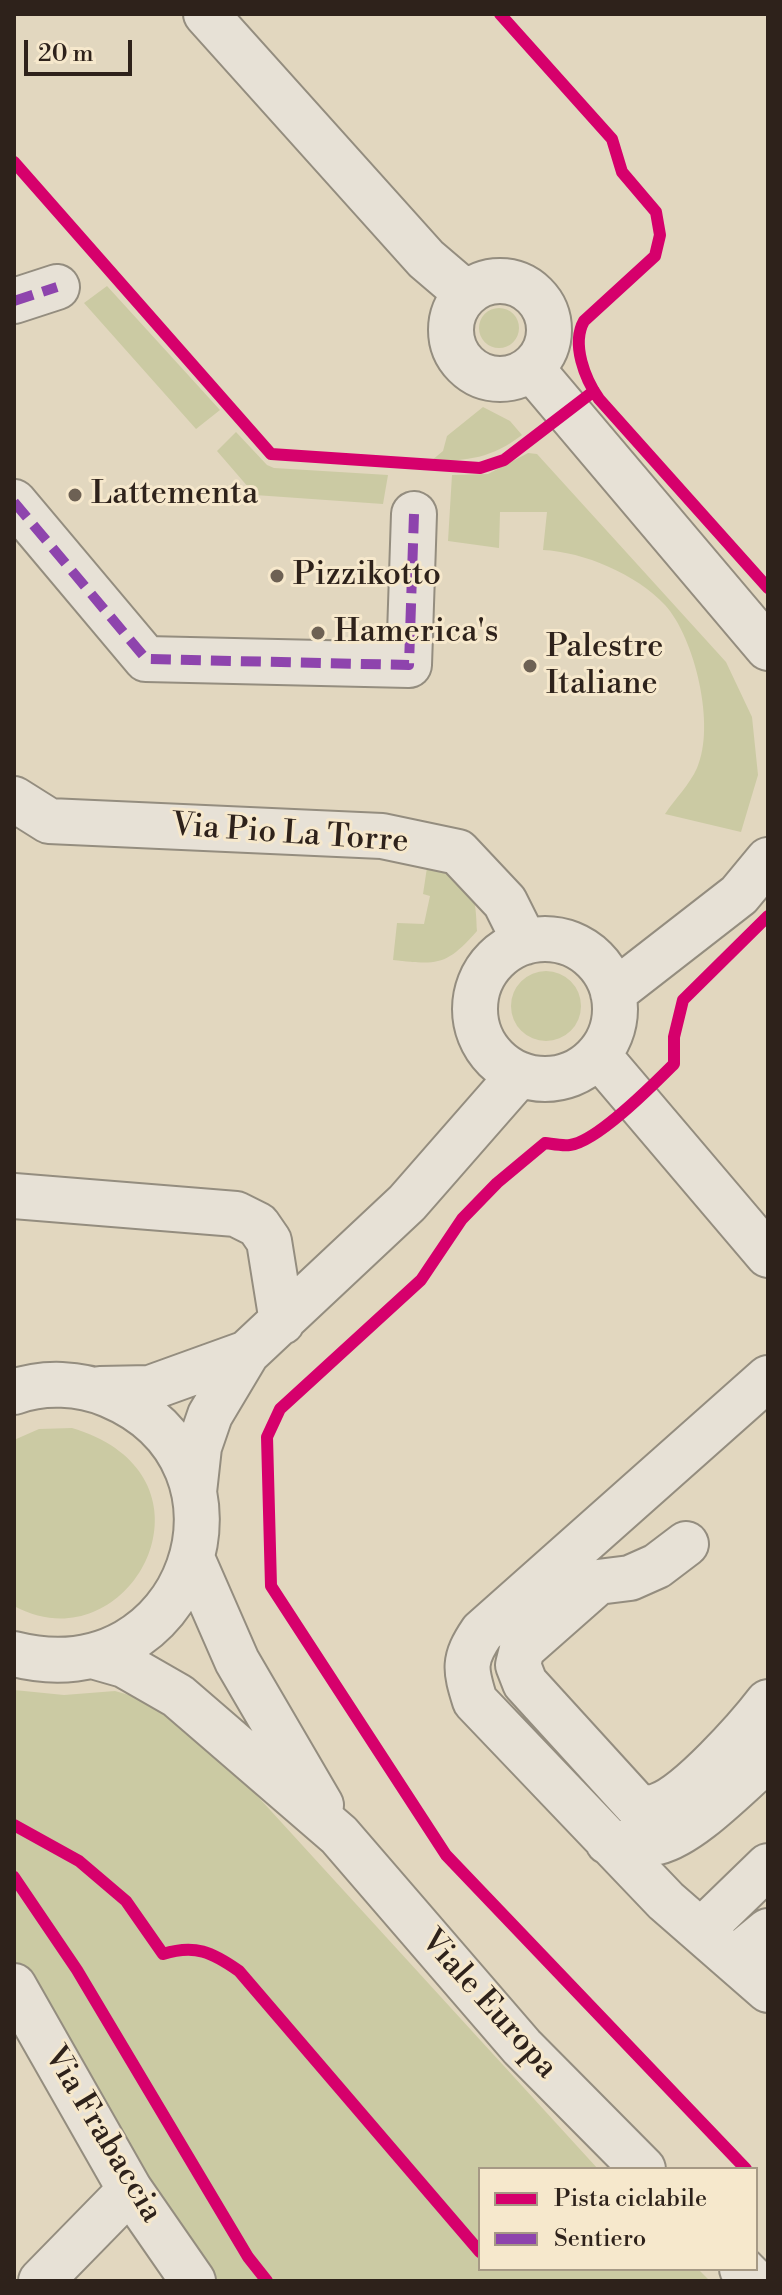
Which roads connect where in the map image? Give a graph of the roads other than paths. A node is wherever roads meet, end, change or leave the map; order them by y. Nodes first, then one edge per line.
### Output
1 (206, 14) edge
2 (57, 287) dead end
3 (467, 294) junction
4 (14, 301) edge
5 (531, 368) junction
6 (14, 502) edge
7 (414, 514) dead end
8 (768, 648) edge
9 (14, 799) edge
10 (768, 860) edge
11 (525, 942) junction
12 (613, 993) junction
13 (598, 1055) junction
14 (519, 1075) junction
15 (14, 1196) edge
16 (768, 1255) edge
17 (282, 1322) junction
18 (247, 1353) junction
19 (768, 1378) edge
20 (20, 1387) edge
21 (94, 1389) junction
22 (194, 1492) junction
23 (686, 1544) dead end
24 (192, 1558) junction
25 (14, 1654) edge
26 (96, 1657) junction
27 (768, 1702) edge
28 (768, 1759) edge
29 (690, 1825) junction
30 (339, 1835) junction
31 (608, 1842) junction
32 (768, 1866) edge
33 (666, 1901) junction
34 (702, 1930) junction
35 (768, 1931) edge
36 (734, 1959) junction
37 (14, 1986) edge
38 (768, 1990) edge
39 (641, 2167) edge
40 (130, 2190) junction
41 (41, 2281) edge
42 (193, 2281) edge

1 - 3 street
2 - 4 street
3 - 5 street
3 - 5 street
5 - 8 street
6 - 7 street
9 - 11 street, Via Pio La Torre
10 - 12 street
11 - 12 street
11 - 14 street
12 - 13 street
13 - 14 street
13 - 16 street
14 - 17 street
15 - 17 street
17 - 18 street
18 - 21 street
18 - 22 street
19 - 31 street
20 - 21 street
21 - 22 street
22 - 24 street
23 - 27 street
24 - 26 street
24 - 30 street, Viale Europa
25 - 26 street
26 - 30 street, Viale Europa
28 - 29 street
29 - 31 street
29 - 33 street
30 - 39 street, Viale Europa
31 - 33 street
32 - 34 street
33 - 34 street
34 - 36 street
35 - 36 street
36 - 38 street
37 - 40 street, Via Frabaccia
40 - 41 street
40 - 42 street, Via Frabaccia

